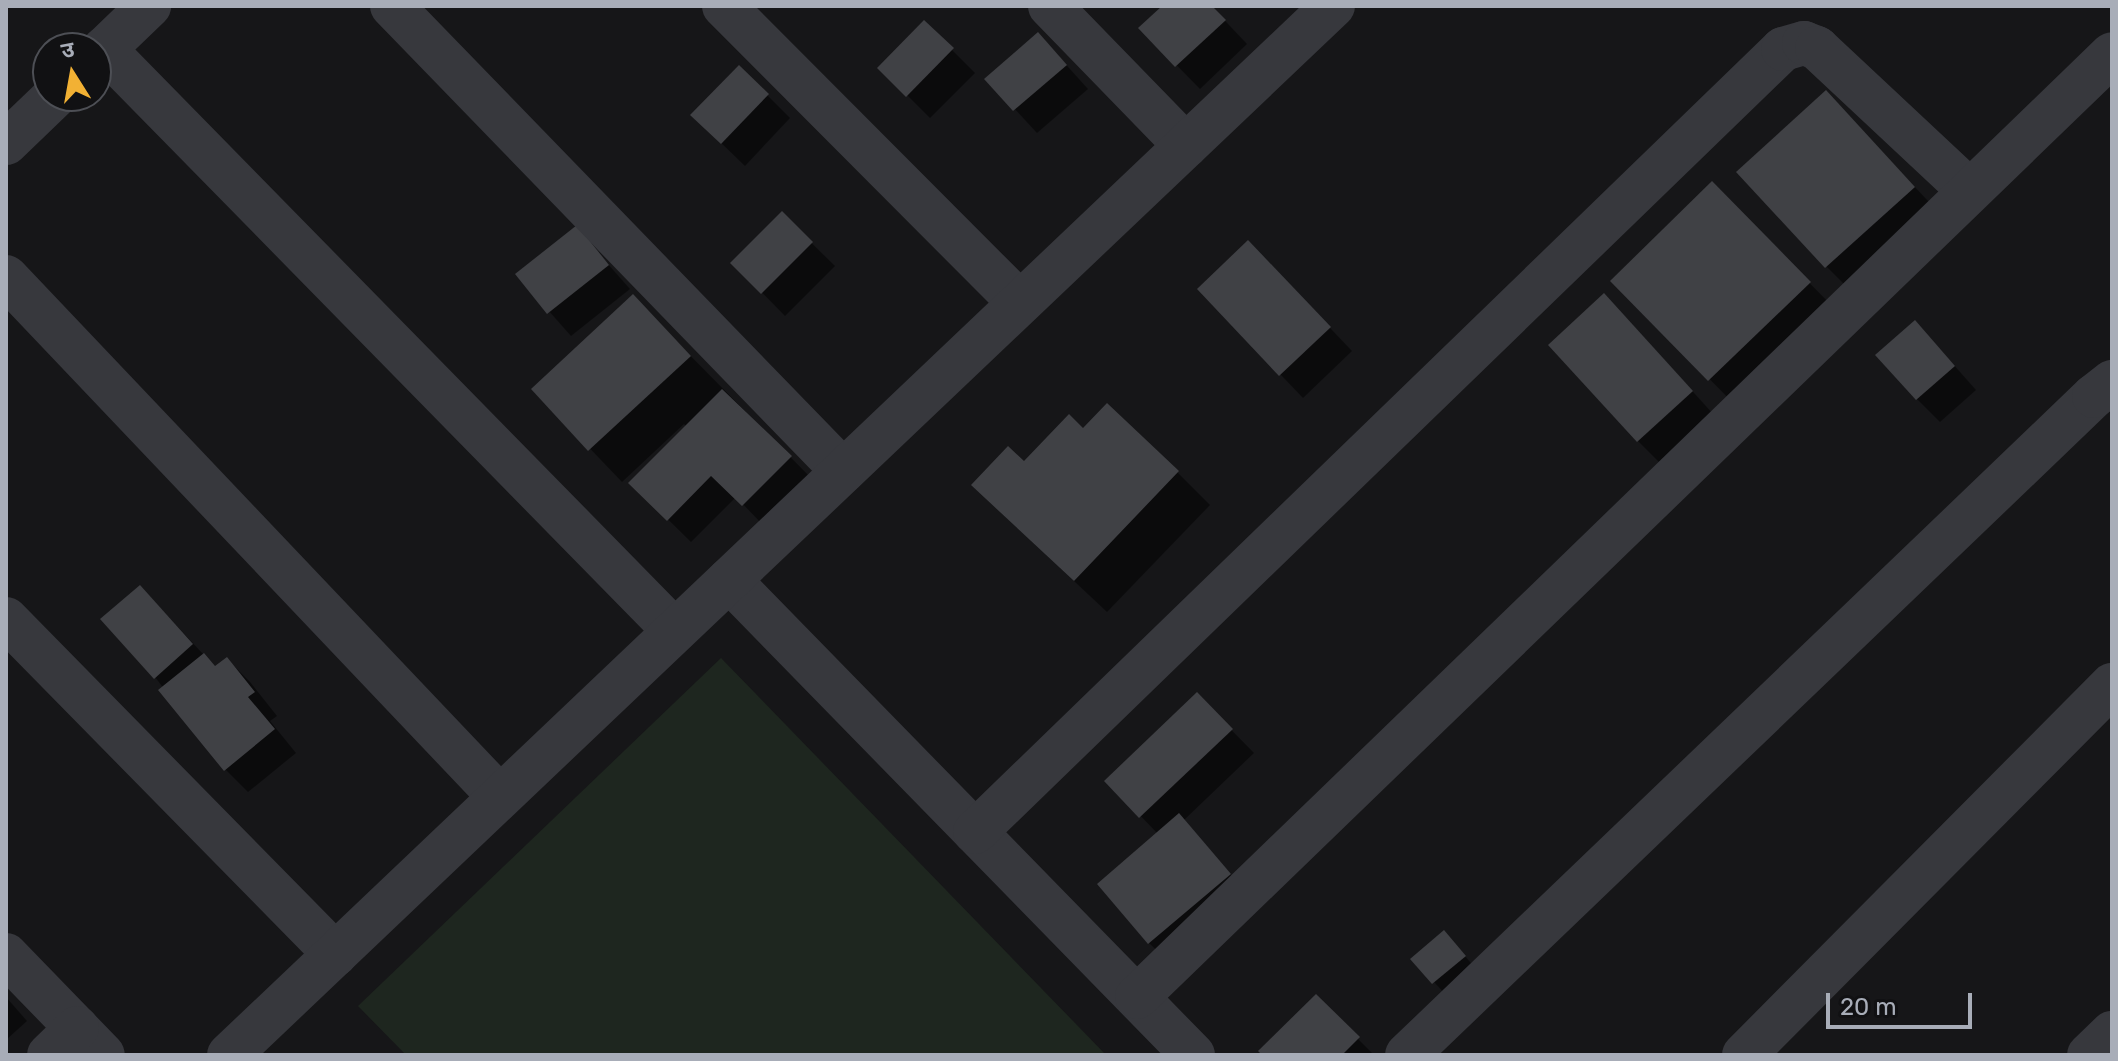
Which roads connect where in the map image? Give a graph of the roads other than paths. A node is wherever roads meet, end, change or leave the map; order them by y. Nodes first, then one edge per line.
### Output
1 (149, 6) edge
2 (392, 6) edge
3 (724, 6) edge
4 (1050, 6) edge
5 (1333, 6) edge
6 (112, 41) edge
7 (2112, 54) edge
8 (112, 65) edge
9 (38, 112) edge
10 (6, 143) edge
11 (1186, 146) junction
12 (1970, 191) junction
13 (6, 277) edge
14 (1020, 303) junction
15 (2112, 382) edge
16 (843, 471) junction
17 (729, 580) junction
18 (6, 619) edge
19 (675, 631) junction
20 (2112, 685) edge
21 (500, 797) junction
22 (975, 832) junction
23 (335, 954) junction
24 (6, 955) edge
25 (1137, 997) junction
26 (2112, 1033) edge
27 (76, 1046) edge
28 (229, 1055) edge
29 (1193, 1055) edge
30 (1407, 1055) edge
31 (1744, 1055) edge
32 (2089, 1055) edge

1 - 6 street
2 - 16 street
3 - 14 street
4 - 11 street
5 - 11 street
7 - 12 street
8 - 19 street
9 - 10 street
11 - 14 street
12 - 22 street
12 - 25 street
13 - 21 street
14 - 16 street
15 - 30 street
16 - 17 street
17 - 19 street
17 - 22 street
18 - 23 street
19 - 21 street
20 - 31 street
21 - 23 street
22 - 25 street
23 - 28 street
24 - 27 street
25 - 29 street
26 - 32 street

